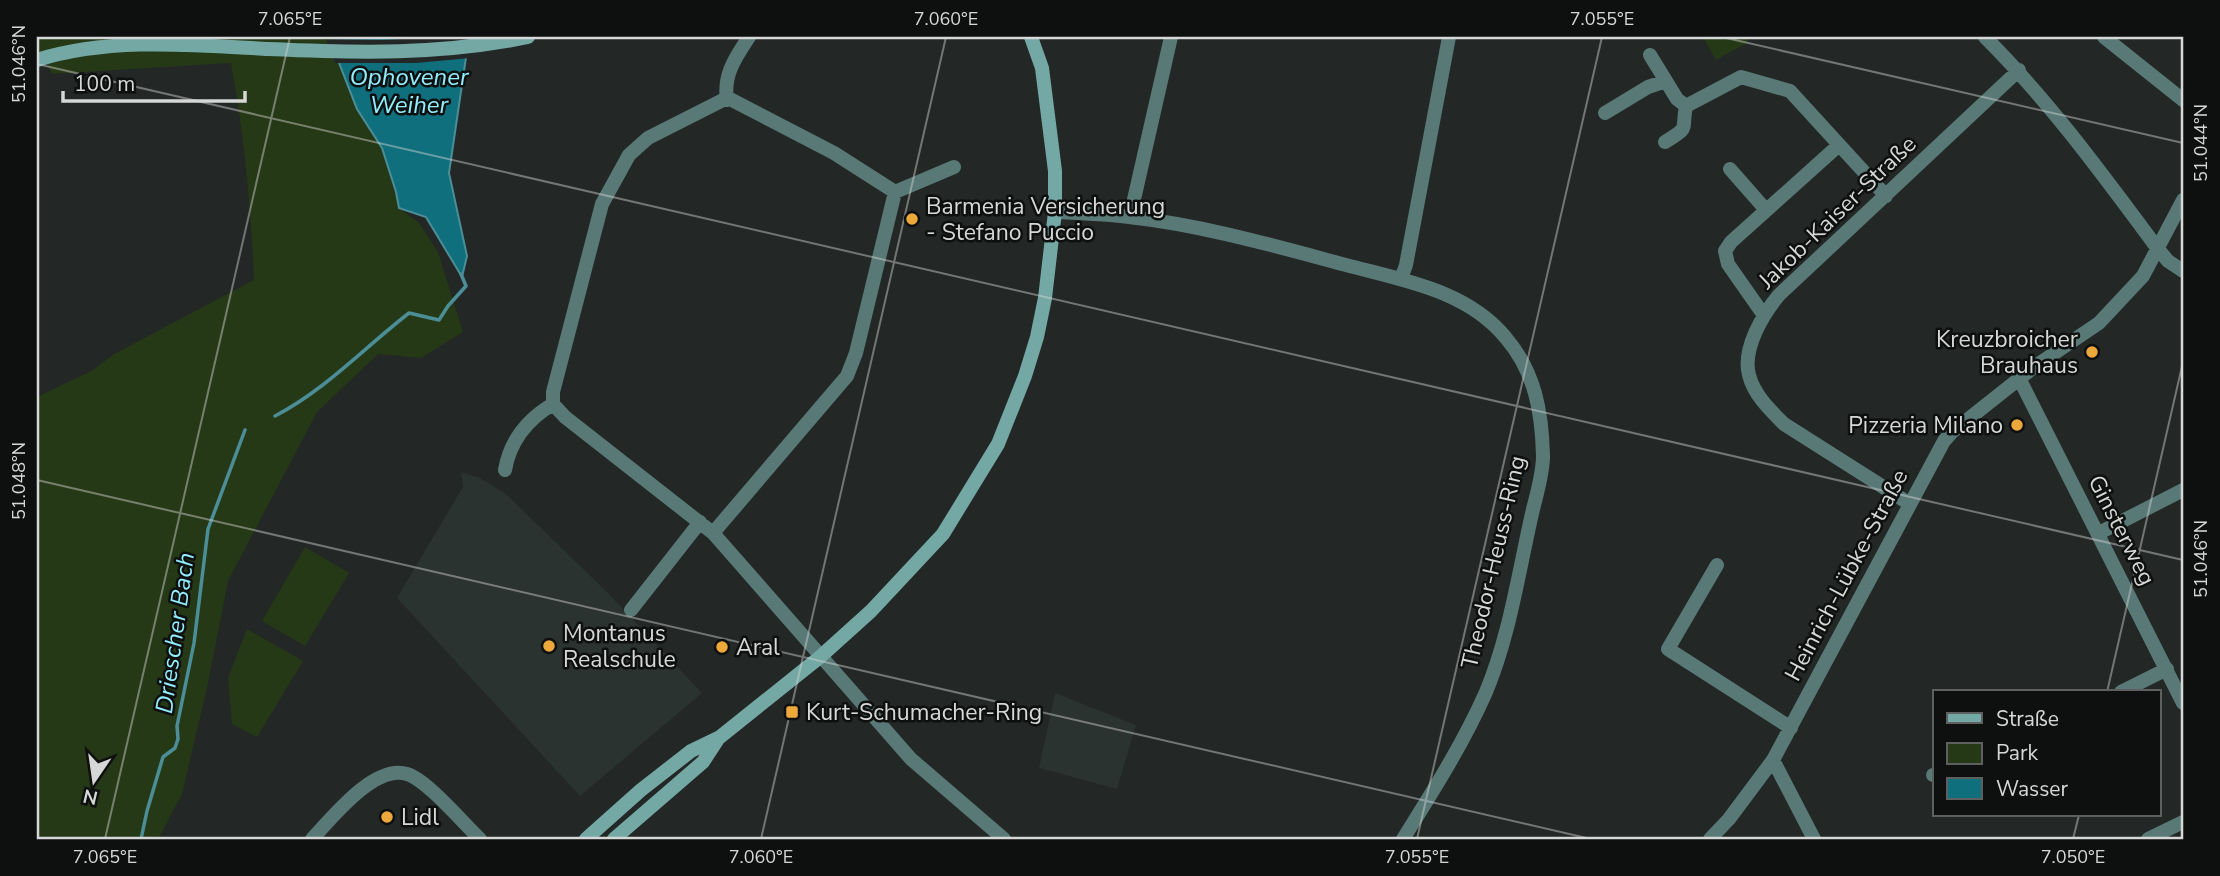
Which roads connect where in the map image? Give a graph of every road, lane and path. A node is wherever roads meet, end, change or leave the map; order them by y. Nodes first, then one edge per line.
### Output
1 (528, 37) edge
2 (749, 37) edge
3 (1031, 37) edge
4 (1171, 37) edge
5 (1449, 37) edge
6 (1985, 37) edge
7 (2104, 37) edge
8 (1650, 55) dead end
9 (37, 60) edge
10 (2018, 70) junction
11 (1666, 81) junction
12 (727, 100) junction
13 (2183, 100) edge
14 (1686, 106) junction
15 (1605, 113) dead end
16 (1665, 142) dead end
17 (1839, 145) junction
18 (954, 167) dead end
19 (1730, 169) dead end
20 (895, 192) junction
21 (1886, 196) junction
22 (2183, 201) edge
23 (1766, 210) junction
24 (1055, 212) junction
25 (1130, 217) junction
26 (2158, 249) junction
27 (2183, 271) edge
28 (1401, 279) junction
29 (1763, 314) junction
30 (2019, 378) junction
31 (553, 404) junction
32 (505, 470) dead end
33 (2183, 490) edge
34 (1910, 503) junction
35 (700, 522) junction
36 (713, 533) junction
37 (2099, 533) junction
38 (1717, 565) dead end
39 (631, 610) dead end
40 (820, 657) junction
41 (2167, 669) junction
42 (2125, 690) edge
43 (2183, 703) edge
44 (1791, 728) junction
45 (720, 737) junction
46 (1773, 760) junction
47 (2183, 822) edge
48 (312, 839) edge
49 (480, 839) edge
50 (586, 839) edge
51 (614, 839) edge
52 (1004, 839) edge
53 (1404, 839) edge
54 (1710, 839) edge
55 (1814, 839) edge
56 (2148, 839) edge

1 - 9 main road
2 - 12 street
3 - 24 main road
4 - 25 street
5 - 28 street
6 - 10 street
7 - 13 street
8 - 11 street
10 - 21 street, Jakob-Kaiser-Straße
10 - 26 street
11 - 14 street
11 - 15 street
12 - 20 street
12 - 31 street
14 - 16 street
14 - 17 street
17 - 21 street
17 - 23 street
18 - 20 street
19 - 23 street
20 - 36 street
21 - 29 street, Jakob-Kaiser-Straße
22 - 26 street, Heinrich-Lübke-Straße
23 - 29 street
24 - 25 street, Theodor-Heuss-Ring
24 - 40 main road
25 - 28 street, Theodor-Heuss-Ring
26 - 27 street
26 - 30 street, Heinrich-Lübke-Straße
28 - 53 street, Theodor-Heuss-Ring
29 - 34 street, Jakob-Kaiser-Straße
30 - 34 street, Heinrich-Lübke-Straße
30 - 37 street, Ginsterweg
31 - 32 street
31 - 35 street
33 - 37 street
34 - 44 street, Heinrich-Lübke-Straße
35 - 36 street
35 - 39 street
36 - 40 street
37 - 41 street, Ginsterweg
38 - 44 street
40 - 45 main road
40 - 52 street
41 - 42 street
41 - 43 street, Ginsterweg
44 - 46 street, Heinrich-Lübke-Straße
45 - 50 main road
45 - 51 main road
46 - 54 street, Heinrich-Lübke-Straße
46 - 55 street
47 - 56 street
48 - 49 street

